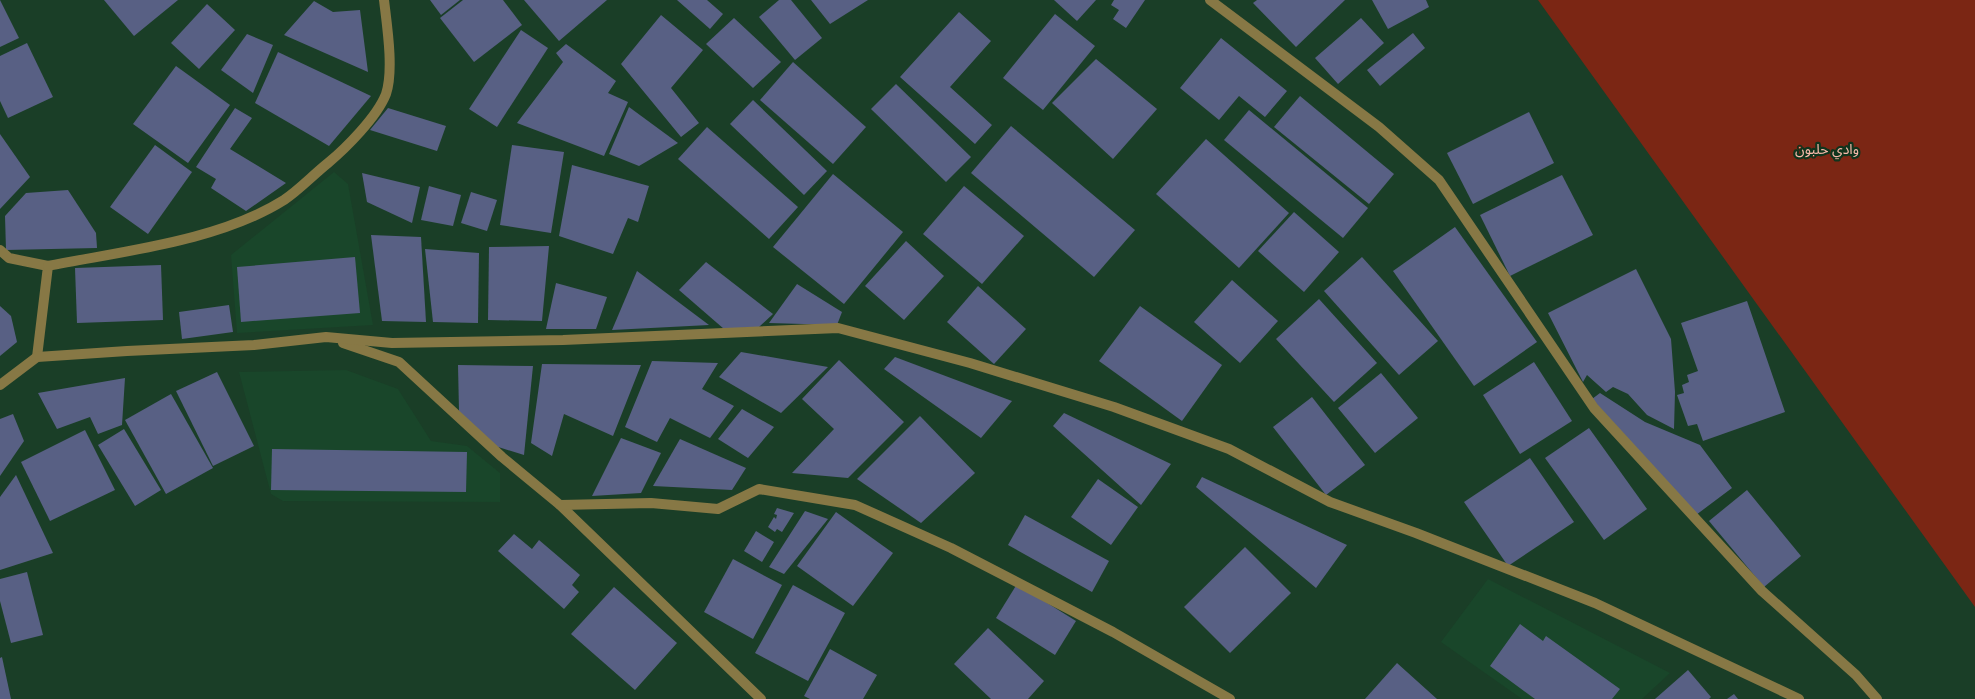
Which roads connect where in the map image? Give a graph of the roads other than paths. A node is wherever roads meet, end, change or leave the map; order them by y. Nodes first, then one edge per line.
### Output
1 (384, 0) edge
2 (1210, 0) edge
3 (0, 250) edge
4 (48, 266) junction
5 (326, 337) junction
6 (37, 357) junction
7 (0, 385) edge
8 (560, 505) junction
9 (761, 699) edge
10 (1230, 699) edge
11 (1799, 699) edge
12 (1877, 699) edge

1 - 4 street
2 - 12 street
3 - 4 street
4 - 6 street
5 - 6 street
5 - 8 street
5 - 11 street
6 - 7 street
8 - 9 street
8 - 10 street

